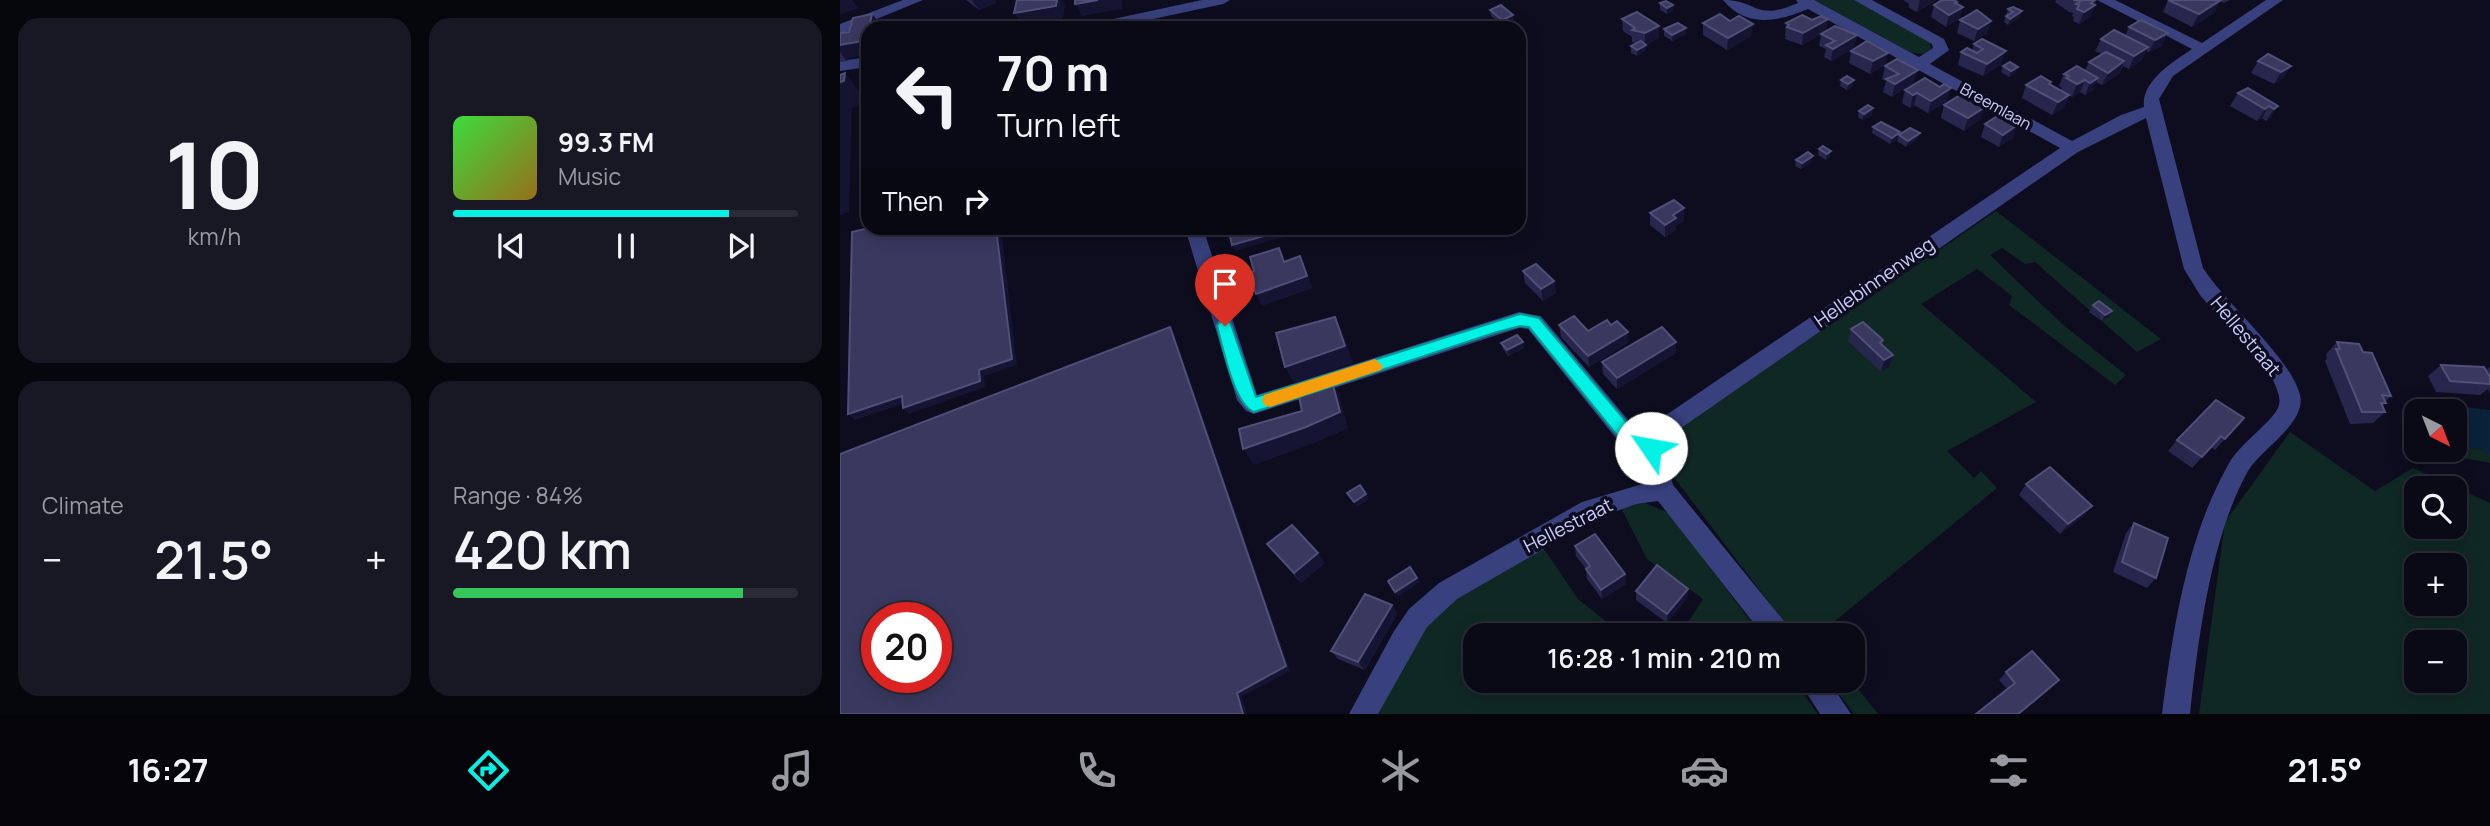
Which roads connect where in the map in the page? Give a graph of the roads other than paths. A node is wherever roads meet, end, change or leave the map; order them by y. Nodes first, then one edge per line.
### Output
1 (916, 0) edge
2 (1223, 0) edge
3 (1730, 0) edge
4 (1861, 0) edge
5 (2104, 0) edge
6 (2276, 0) edge
7 (1806, 2) edge
8 (1146, 21) edge
9 (840, 29) edge
10 (2201, 48) junction
11 (861, 63) edge
12 (1919, 64) junction
13 (840, 66) edge
14 (2152, 110) junction
15 (2072, 148) junction
16 (1196, 235) edge
17 (1651, 448) junction
18 (1663, 490) junction
19 (1769, 623) edge
20 (1821, 693) edge
21 (1363, 714) edge
22 (1837, 714) edge
23 (2176, 714) edge

1 - 9 street
2 - 8 street
3 - 7 street, Breemlaan
4 - 12 street
5 - 10 street
6 - 10 street
7 - 12 street, Breemlaan
10 - 14 street
11 - 13 street
12 - 15 street, Breemlaan
14 - 15 street, Hellebinnenweg
14 - 23 street, Hellestraat
15 - 17 street, Hellebinnenweg
16 - 17 street
17 - 18 street
18 - 19 street
18 - 21 street, Hellestraat
20 - 22 street

